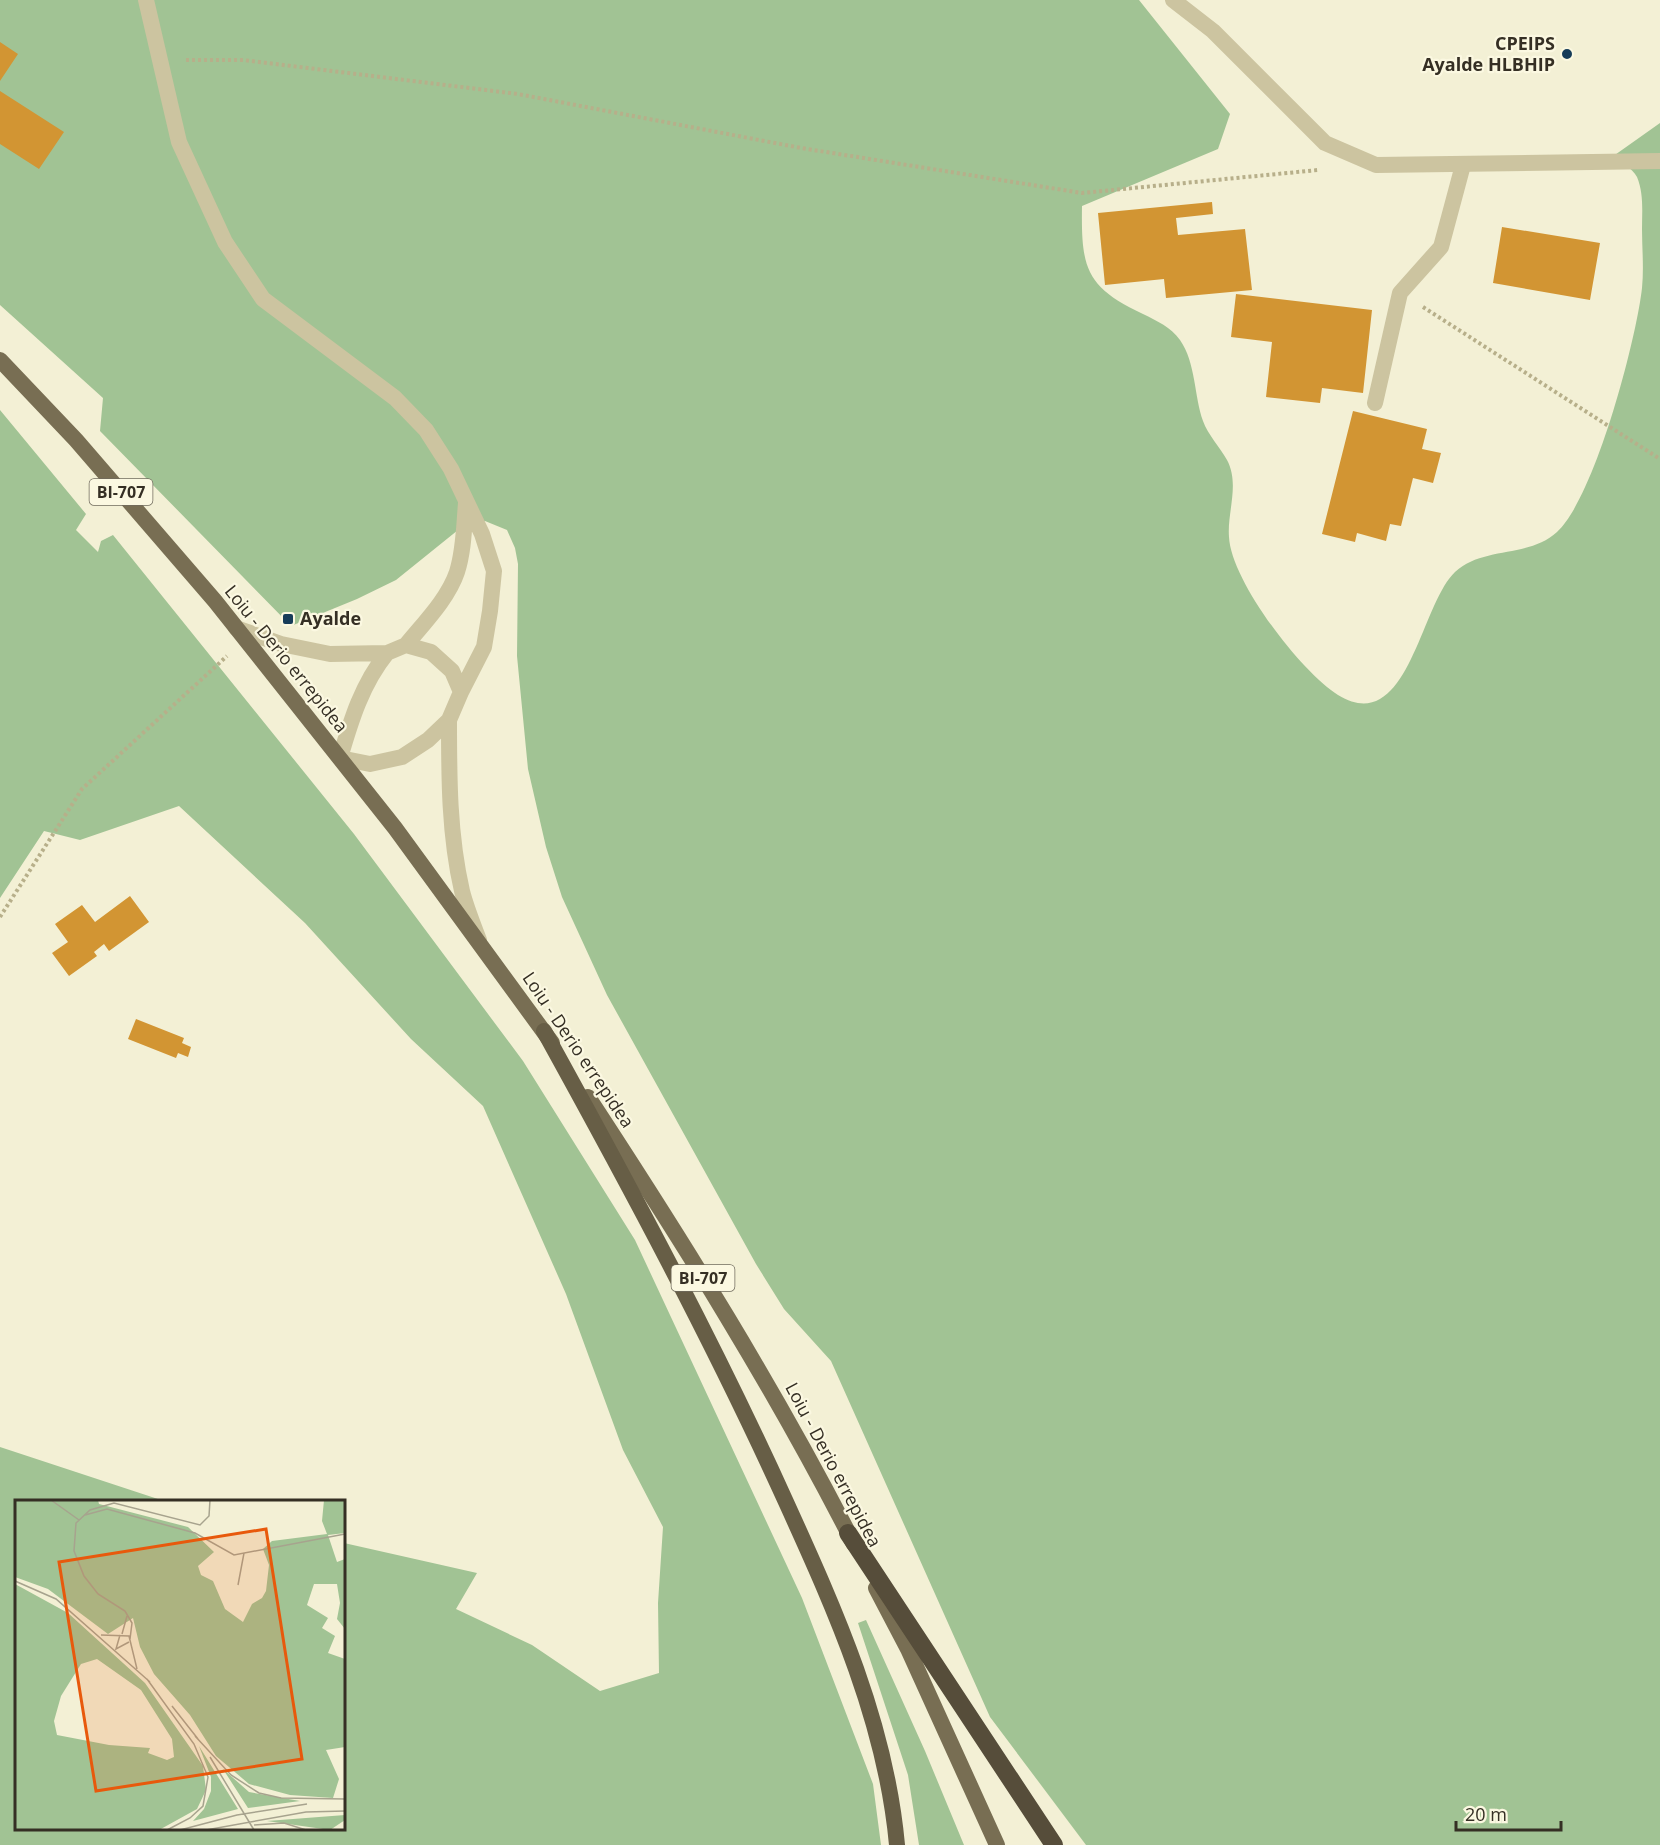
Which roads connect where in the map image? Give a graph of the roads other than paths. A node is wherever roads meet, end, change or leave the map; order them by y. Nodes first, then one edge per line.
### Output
1 (146, 0) edge
2 (1173, 0) edge
3 (1660, 161) edge
4 (1463, 165) junction
5 (0, 360) edge
6 (1375, 403) dead end
7 (466, 502) junction
8 (241, 634) junction
9 (406, 645) junction
10 (387, 653) junction
11 (461, 692) junction
12 (449, 720) junction
13 (340, 758) junction
14 (480, 943) junction
15 (544, 1030) junction
16 (848, 1533) junction
17 (897, 1845) edge
18 (997, 1845) edge
19 (1054, 1845) edge

1 - 7 street
2 - 4 street
3 - 4 street
4 - 6 street
5 - 8 main road, Loiu - Derio errepidea / BI-707
7 - 9 street
7 - 11 street
8 - 10 street
8 - 13 main road, Loiu - Derio errepidea / BI-707
9 - 10 street
9 - 11 street
10 - 13 street
11 - 12 street
12 - 13 street
12 - 14 street
13 - 14 main road, Loiu - Derio errepidea / BI-707
14 - 15 main road, Loiu - Derio errepidea / BI-707
15 - 16 main road, Loiu - Derio errepidea / BI-707
15 - 17 highway
16 - 18 main road, Loiu - Derio errepidea / BI-707
16 - 19 highway

